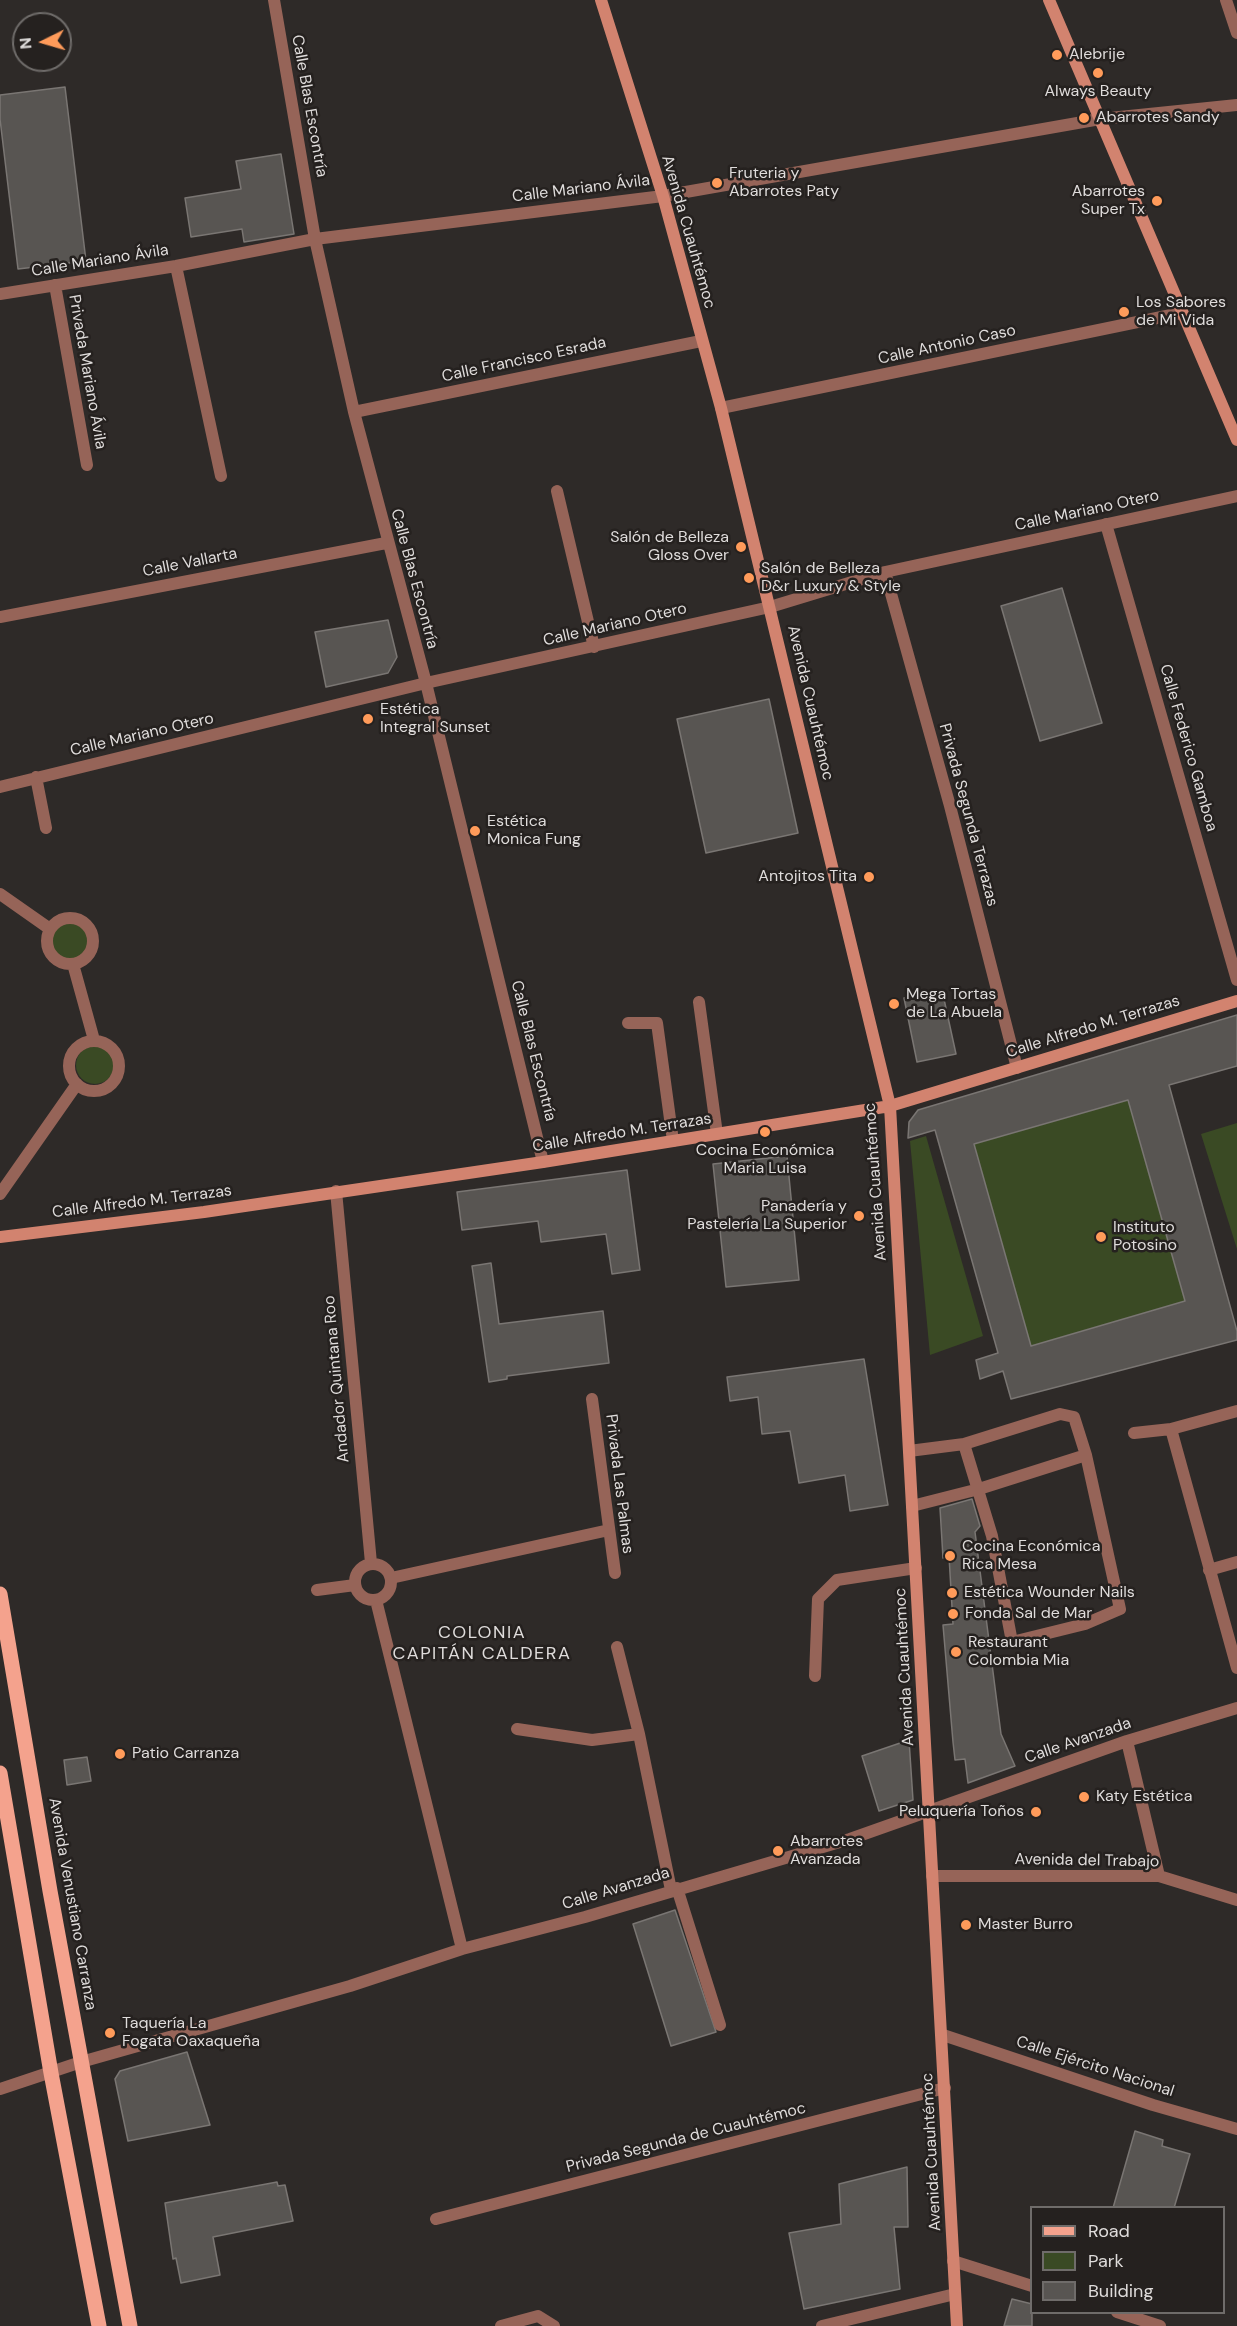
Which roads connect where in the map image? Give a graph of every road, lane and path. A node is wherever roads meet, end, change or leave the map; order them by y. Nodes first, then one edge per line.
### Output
1 (274, 0) edge
2 (601, 0) edge
3 (1049, 0) edge
4 (1226, 0) edge
5 (1237, 33) edge
6 (1237, 105) edge
7 (1100, 119) junction
8 (663, 196) junction
9 (315, 239) junction
10 (176, 266) junction
11 (54, 285) junction
12 (0, 294) edge
13 (1181, 313) junction
14 (701, 341) junction
15 (721, 408) junction
16 (354, 412) junction
17 (1237, 440) edge
18 (87, 465) dead end
19 (221, 476) dead end
20 (557, 491) dead end
21 (1237, 496) edge
22 (1106, 524) junction
23 (386, 543) junction
24 (885, 572) junction
25 (770, 607) junction
26 (0, 617) edge
27 (594, 647) junction
28 (426, 683) junction
29 (36, 777) junction
30 (0, 787) edge
31 (46, 828) dead end
32 (0, 894) edge
33 (50, 929) junction
34 (74, 964) junction
35 (1237, 980) edge
36 (1237, 1001) edge
37 (699, 1002) dead end
38 (628, 1023) dead end
39 (94, 1041) junction
40 (1017, 1068) junction
41 (77, 1083) junction
42 (890, 1106) junction
43 (717, 1134) junction
44 (673, 1141) junction
45 (543, 1162) junction
46 (336, 1191) junction
47 (0, 1194) edge
48 (0, 1237) edge
49 (592, 1399) dead end
50 (1237, 1410) edge
51 (1171, 1428) junction
52 (1134, 1433) dead end
53 (964, 1444) junction
54 (909, 1451) junction
55 (1086, 1455) junction
56 (979, 1489) junction
57 (912, 1506) junction
58 (609, 1530) junction
59 (371, 1563) junction
60 (1237, 1563) edge
61 (916, 1568) junction
62 (1209, 1570) junction
63 (615, 1573) dead end
64 (392, 1578) junction
65 (356, 1585) junction
66 (317, 1590) dead end
67 (0, 1594) edge
68 (376, 1600) junction
69 (617, 1647) dead end
70 (1237, 1668) edge
71 (815, 1676) dead end
72 (1237, 1708) edge
73 (517, 1729) dead end
74 (639, 1734) junction
75 (1127, 1741) junction
76 (0, 1773) edge
77 (930, 1810) junction
78 (932, 1875) junction
79 (1159, 1876) junction
80 (674, 1889) junction
81 (1237, 1900) edge
82 (462, 1949) junction
83 (720, 2025) dead end
84 (943, 2035) junction
85 (81, 2062) junction
86 (51, 2073) junction
87 (945, 2088) junction
88 (0, 2089) edge
89 (1237, 2129) edge
90 (436, 2219) dead end
91 (953, 2261) junction
92 (1030, 2285) edge
93 (956, 2294) junction
94 (1120, 2314) edge
95 (99, 2326) edge
96 (130, 2326) edge
97 (501, 2326) edge
98 (554, 2326) edge
99 (822, 2326) edge
100 (957, 2326) edge
101 (1160, 2326) edge

1 - 9 street, Calle Blas Escontría
2 - 8 street, Avenida Cuauhtémoc
3 - 7 street
4 - 5 street
6 - 7 street, Calle Mariano Ávila
7 - 8 street, Calle Mariano Ávila
7 - 13 street
8 - 9 street, Calle Mariano Ávila
8 - 14 street, Avenida Cuauhtémoc
9 - 10 street, Calle Mariano Ávila
9 - 16 street, Calle Blas Escontría
10 - 11 street, Calle Mariano Ávila
10 - 19 street
11 - 12 street, Calle Mariano Ávila
11 - 18 street, Privada Mariano Ávila
13 - 15 street, Calle Antonio Caso
13 - 17 street
14 - 15 street, Avenida Cuauhtémoc
14 - 16 street, Calle Francisco Esrada
15 - 25 street, Avenida Cuauhtémoc
16 - 23 street, Calle Blas Escontría
20 - 27 street
21 - 22 street, Calle Mariano Otero
22 - 24 street, Calle Mariano Otero
22 - 35 street, Calle Federico Gamboa
23 - 26 street, Calle Vallarta
23 - 28 street, Calle Blas Escontría
24 - 25 street, Calle Mariano Otero
24 - 40 street, Privada Segunda Terrazas
25 - 27 street, Calle Mariano Otero
25 - 42 street, Avenida Cuauhtémoc
27 - 28 street, Calle Mariano Otero
28 - 29 street, Calle Mariano Otero
28 - 45 street, Calle Blas Escontría
29 - 30 street, Calle Mariano Otero
29 - 31 street
32 - 33 street
33 - 34 street
33 - 34 street
34 - 39 street
36 - 40 street, Calle Alfredo M. Terrazas
37 - 43 street
38 - 44 street
39 - 41 street
39 - 41 street
40 - 42 street, Calle Alfredo M. Terrazas
41 - 47 street
42 - 43 street, Calle Alfredo M. Terrazas
42 - 54 street, Avenida Cuauhtémoc
43 - 44 street, Calle Alfredo M. Terrazas
44 - 45 street, Calle Alfredo M. Terrazas
45 - 46 street, Calle Alfredo M. Terrazas
46 - 48 street, Calle Alfredo M. Terrazas
46 - 59 street, Andador Quintana Roo
49 - 58 street, Privada Las Palmas
50 - 51 street
51 - 52 street
51 - 62 street
53 - 54 street
53 - 55 street
53 - 56 street
54 - 57 street, Avenida Cuauhtémoc
55 - 56 street
55 - 56 street
56 - 57 street
57 - 61 street, Avenida Cuauhtémoc
58 - 63 street, Privada Las Palmas
58 - 64 street
59 - 64 street
59 - 65 street
60 - 62 street
61 - 71 street
61 - 77 street, Avenida Cuauhtémoc
62 - 70 street
64 - 68 street
65 - 66 street
65 - 68 street
67 - 85 main road, Avenida Venustiano Carranza
68 - 82 street
69 - 74 street
72 - 75 street, Calle Avanzada
73 - 74 street
74 - 80 street
75 - 77 street, Calle Avanzada
75 - 79 street
76 - 86 main road
77 - 78 street, Avenida Cuauhtémoc
77 - 80 street, Calle Avanzada
78 - 79 street, Avenida del Trabajo
78 - 84 street, Avenida Cuauhtémoc
79 - 81 street, Avenida del Trabajo
80 - 82 street, Calle Avanzada
80 - 83 street
82 - 85 street, Calle Avanzada
84 - 87 street, Avenida Cuauhtémoc
84 - 89 street, Calle Ejército Nacional
85 - 86 street, Calle Avanzada
85 - 96 main road, Avenida Venustiano Carranza
86 - 88 street, Calle Avanzada
86 - 95 main road
87 - 90 street, Privada Segunda de Cuauhtémoc
87 - 91 street, Avenida Cuauhtémoc
91 - 92 street
91 - 93 street, Avenida Cuauhtémoc
93 - 99 street
93 - 100 street, Avenida Cuauhtémoc
94 - 101 street
97 - 98 street

